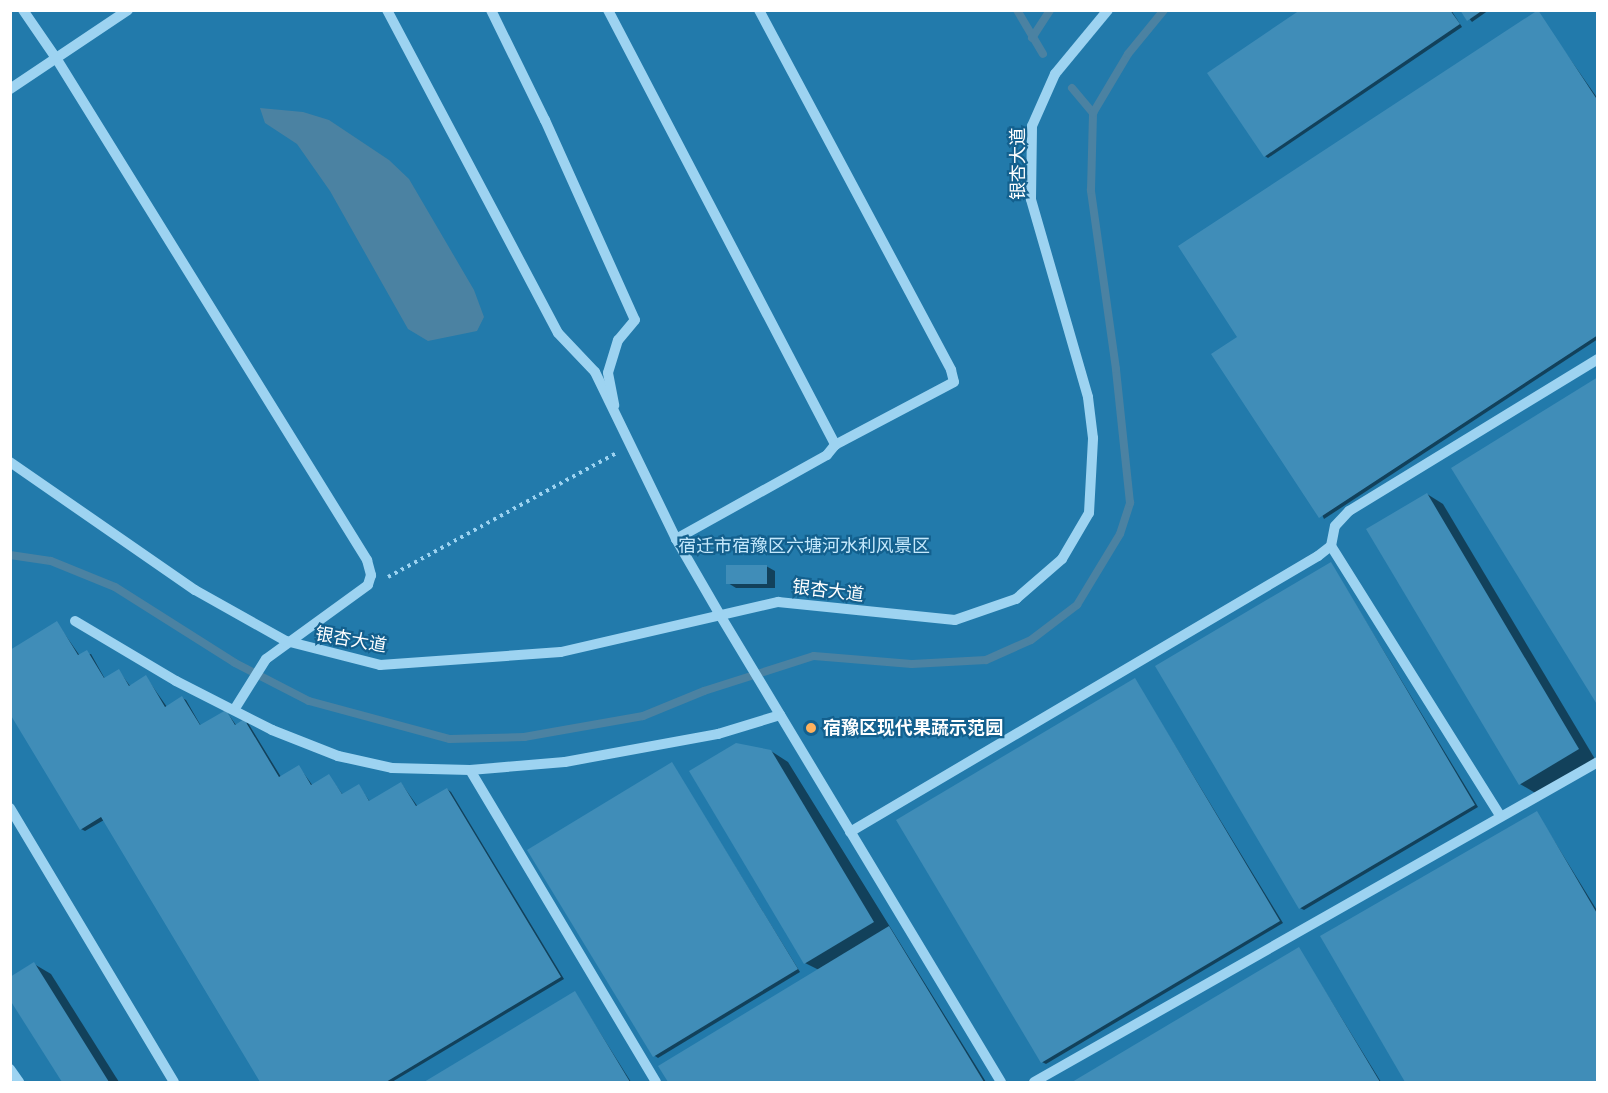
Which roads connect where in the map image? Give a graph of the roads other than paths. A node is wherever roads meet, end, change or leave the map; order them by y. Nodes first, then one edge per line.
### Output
1 (23, 10) edge
2 (128, 10) edge
3 (387, 10) edge
4 (491, 10) edge
5 (608, 10) edge
6 (759, 10) edge
7 (1108, 10) edge
8 (56, 58) junction
9 (10, 88) edge
10 (1598, 359) edge
11 (618, 425) junction
12 (836, 445) junction
13 (10, 462) edge
14 (676, 539) junction
15 (1331, 546) junction
16 (720, 615) junction
17 (75, 621) dead end
18 (286, 641) junction
19 (234, 710) junction
20 (780, 714) junction
21 (1598, 762) edge
22 (470, 770) junction
23 (10, 808) edge
24 (1500, 815) junction
25 (850, 832) junction
26 (10, 1069) edge
27 (19, 1083) edge
28 (174, 1083) edge
29 (656, 1083) edge
30 (1001, 1083) edge
31 (1034, 1083) edge

1 - 8 street
2 - 8 street
3 - 11 street
4 - 11 street
5 - 12 street
6 - 12 street
7 - 16 street, 银杏大道
8 - 9 street
8 - 18 street
10 - 15 street
11 - 14 street
12 - 14 street
13 - 18 street, 银杏大道
14 - 16 street
15 - 24 street
15 - 25 street
16 - 18 street, 银杏大道
16 - 20 street
17 - 19 street
18 - 19 street
19 - 22 street
20 - 22 street
20 - 25 street
21 - 24 street
22 - 29 street
23 - 28 street
24 - 31 street
25 - 30 street
26 - 27 street

